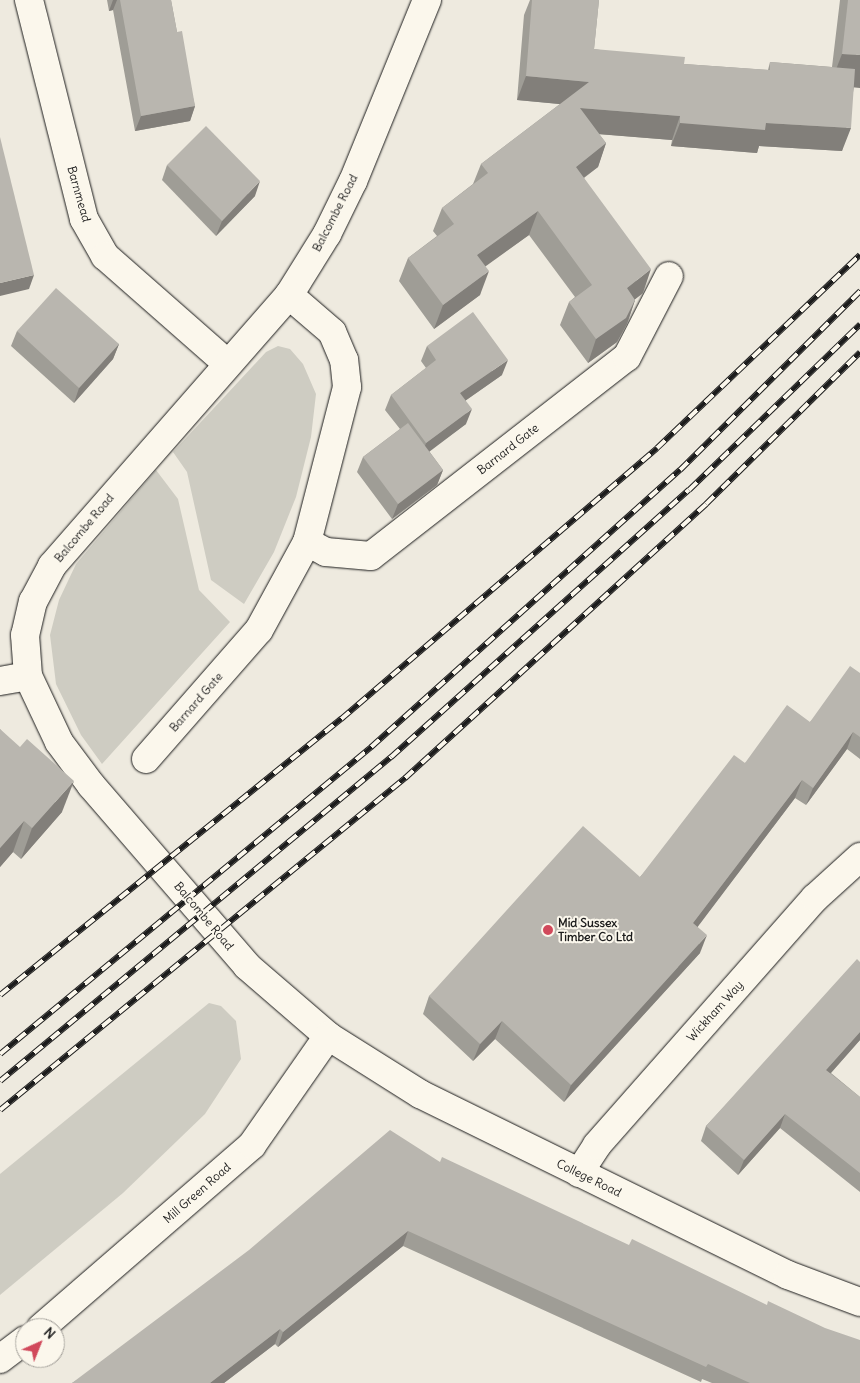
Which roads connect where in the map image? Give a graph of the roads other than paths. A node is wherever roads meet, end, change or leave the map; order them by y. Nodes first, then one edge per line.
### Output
1 (29, 0) edge
2 (427, 0) edge
3 (669, 276) dead end
4 (289, 295) junction
5 (227, 364) junction
6 (307, 542) junction
7 (28, 676) junction
8 (0, 681) edge
9 (146, 759) dead end
10 (860, 857) edge
11 (328, 1036) junction
12 (579, 1173) junction
13 (860, 1302) edge
14 (53, 1318) edge
15 (15, 1348) edge
16 (0, 1359) edge

1 - 5 street, Barnmead
2 - 4 street, Balcombe Road
3 - 6 street, Barnard Gate
4 - 5 street, Balcombe Road
4 - 6 street, Barnard Gate
5 - 7 street, Balcombe Road
6 - 9 street, Barnard Gate
7 - 8 street
7 - 11 street, Balcombe Road
10 - 12 street, Wickham Way
11 - 12 street, College Road
11 - 14 street, Mill Green Road
12 - 13 street, College Road
15 - 16 street

